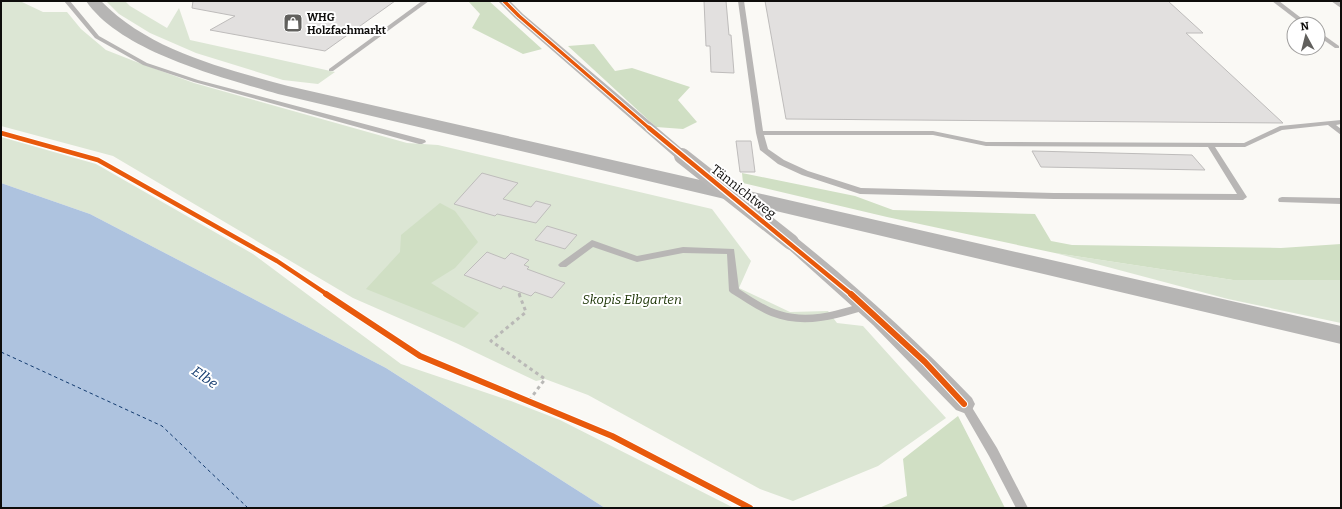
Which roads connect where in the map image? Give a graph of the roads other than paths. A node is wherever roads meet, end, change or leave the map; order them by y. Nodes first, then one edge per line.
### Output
1 (67, 1) edge
2 (93, 1) edge
3 (426, 1) edge
4 (504, 1) edge
5 (741, 1) edge
6 (1275, 1) edge
7 (1334, 1) edge
8 (1341, 6) edge
9 (1295, 16) edge
10 (1326, 39) edge
11 (1341, 40) edge
12 (1339, 48) edge
13 (331, 70) dead end
14 (1341, 122) edge
15 (1330, 123) junction
16 (760, 133) junction
17 (1341, 133) edge
18 (422, 142) dead end
19 (1210, 145) junction
20 (1282, 200) dead end
21 (1341, 201) edge
22 (563, 265) dead end
23 (865, 306) junction
24 (1341, 334) edge
25 (964, 404) joint
26 (1022, 508) edge

1 - 18 lane
2 - 24 main road
3 - 13 lane
4 - 23 street, Tännichtweg, bridge
5 - 16 lane
6 - 9 lane
7 - 8 lane
10 - 12 lane
11 - 12 lane
14 - 15 lane
15 - 17 lane
15 - 19 lane
16 - 19 lane
16 - 19 lane
20 - 21 lane
22 - 23 lane
23 - 25 street, Tännichtweg
25 - 26 lane

